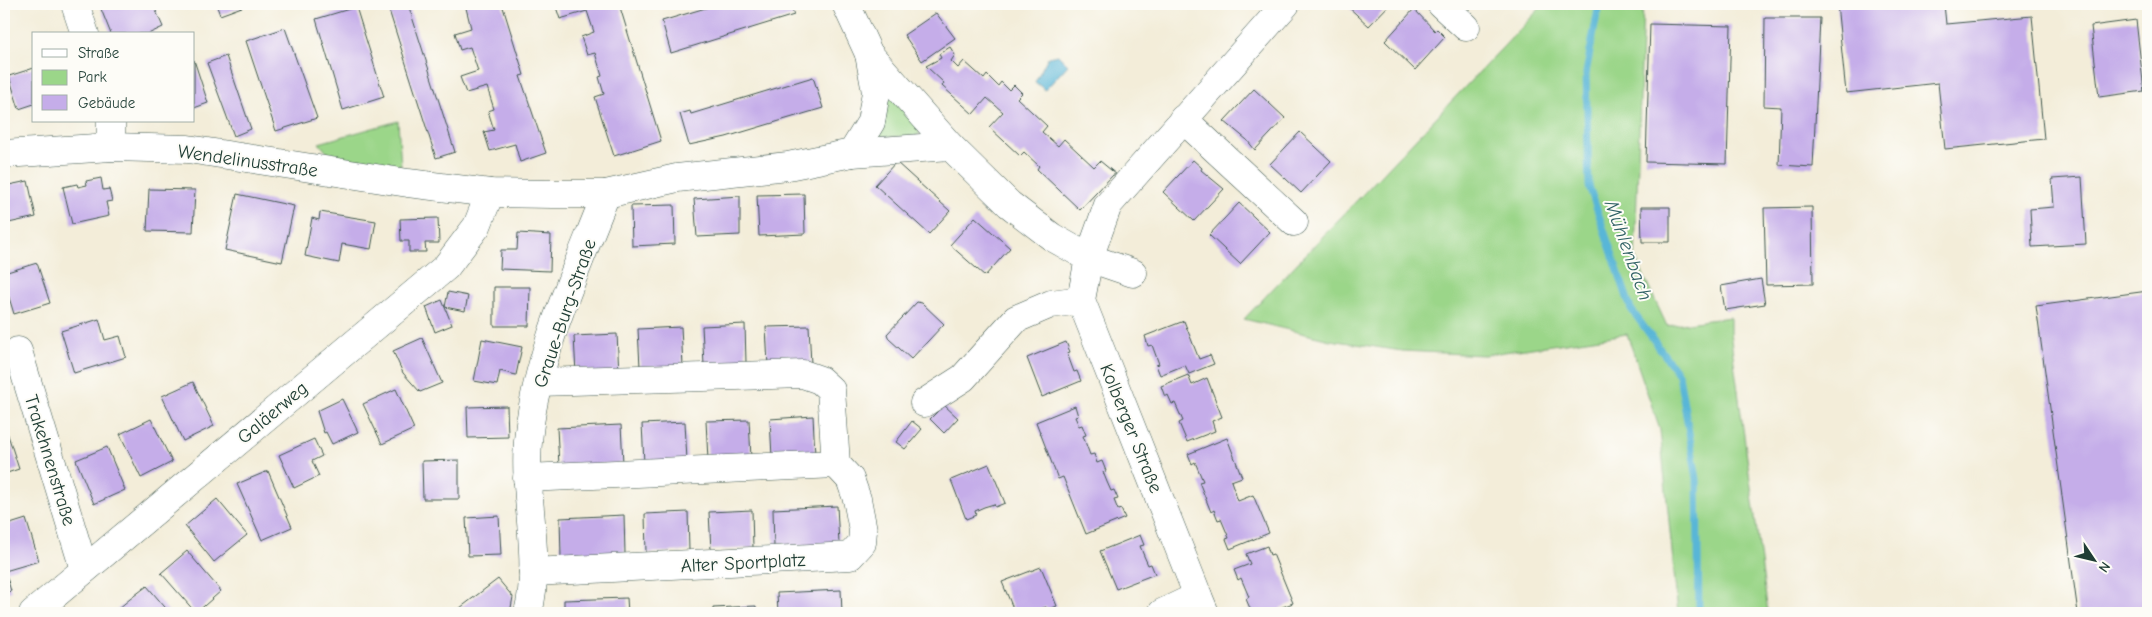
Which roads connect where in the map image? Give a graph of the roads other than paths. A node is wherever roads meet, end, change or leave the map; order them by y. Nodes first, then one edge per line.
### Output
1 (75, 4) edge
2 (846, 4) edge
3 (1286, 4) edge
4 (1441, 4) edge
5 (1466, 27) dead end
6 (85, 32) edge
7 (869, 54) junction
8 (1183, 118) junction
9 (111, 134) edge
10 (950, 146) junction
11 (852, 153) junction
12 (4, 154) edge
13 (490, 193) junction
14 (606, 194) junction
15 (1294, 222) dead end
16 (1089, 258) junction
17 (1132, 273) dead end
18 (1082, 300) junction
19 (18, 351) dead end
20 (538, 382) junction
21 (924, 403) dead end
22 (836, 464) junction
23 (528, 478) junction
24 (84, 569) junction
25 (533, 572) junction
26 (1202, 605) edge
27 (33, 613) edge
28 (528, 613) edge
29 (1162, 613) edge

1 - 6 street
2 - 7 street
3 - 8 street
4 - 5 street
7 - 10 street
7 - 11 street
8 - 15 street
8 - 16 street
9 - 12 street, Wendelinusstraße
9 - 13 street, Wendelinusstraße
10 - 11 street
10 - 16 street
11 - 14 street
13 - 14 street
13 - 24 street, Galäerweg
14 - 20 street, Graue-Burg-Straße
16 - 17 street
16 - 18 street
18 - 21 street
18 - 26 street, Kolberger Straße
19 - 24 street, Trakehnenstraße
20 - 22 street
20 - 23 street, Graue-Burg-Straße
22 - 23 street
22 - 25 street, Alter Sportplatz
23 - 25 street, Graue-Burg-Straße
24 - 27 street, Galäerweg
25 - 28 street, Graue-Burg-Straße
26 - 29 street, Kolberger Straße

